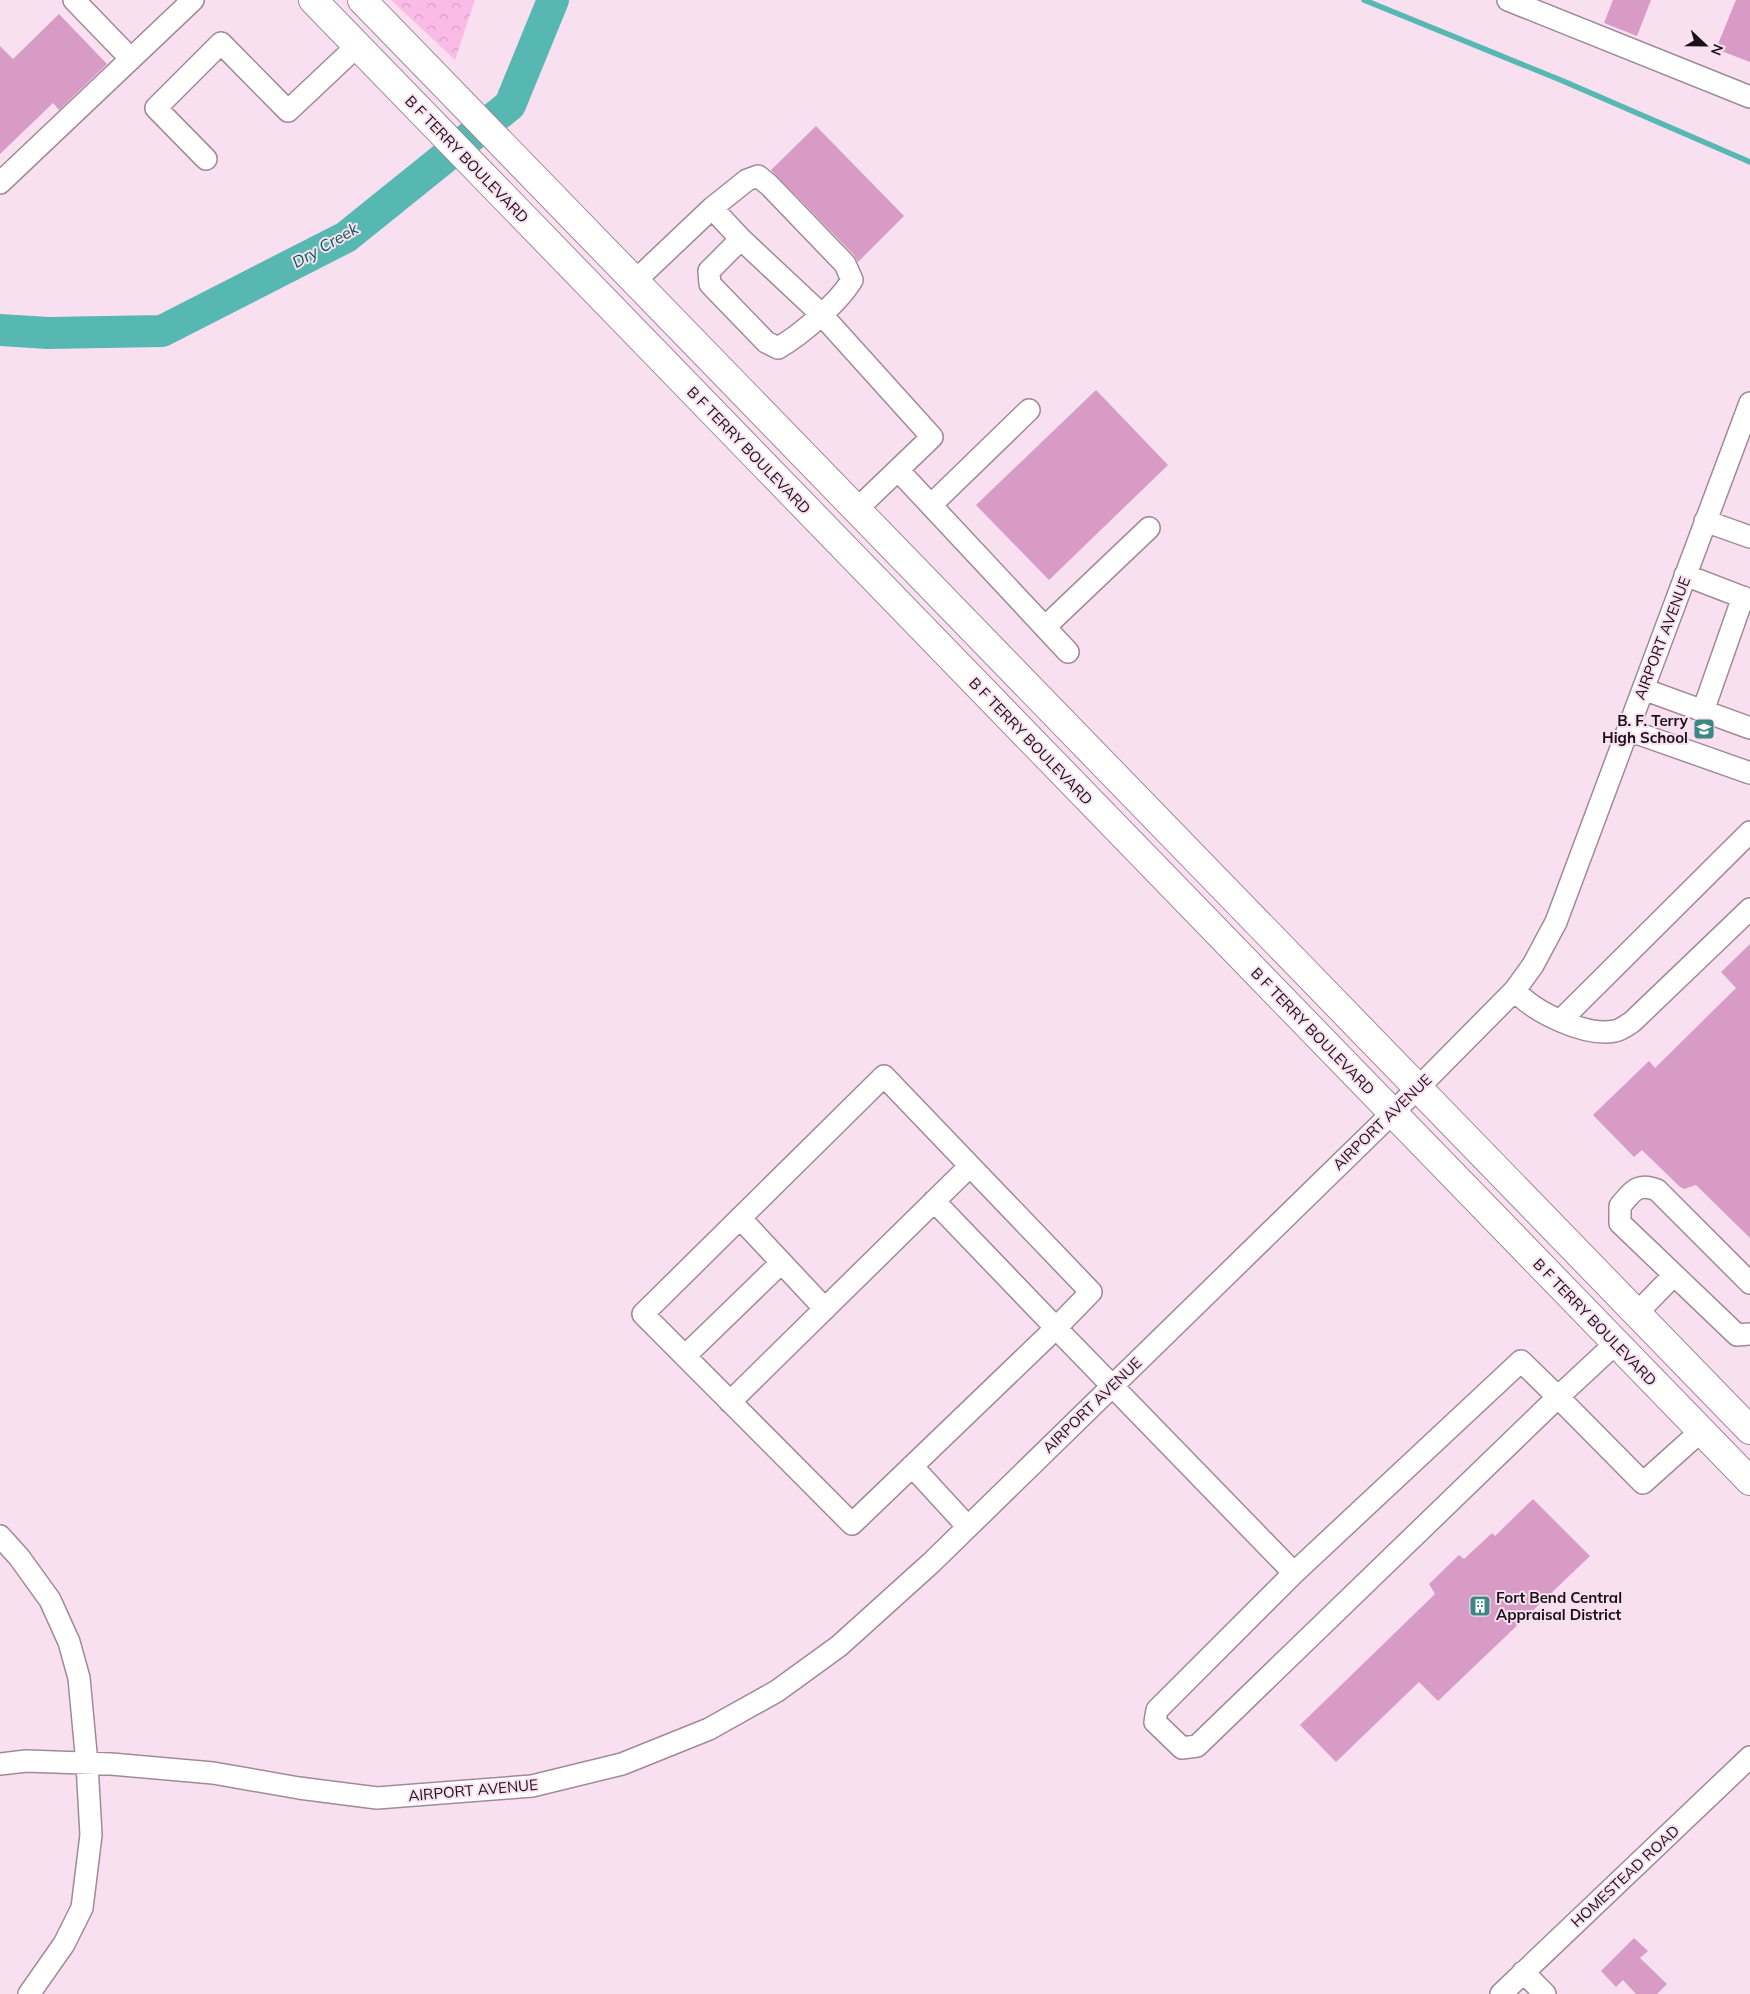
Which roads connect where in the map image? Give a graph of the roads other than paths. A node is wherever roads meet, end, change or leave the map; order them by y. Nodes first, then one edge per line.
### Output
1 (74, 0) edge
2 (194, 0) edge
3 (313, 0) edge
4 (362, 0) edge
5 (1508, 0) edge
6 (357, 46) junction
7 (131, 59) junction
8 (1750, 97) edge
9 (206, 159) dead end
10 (0, 183) edge
11 (712, 208) junction
12 (741, 239) junction
13 (635, 281) junction
14 (821, 314) junction
15 (1750, 403) edge
16 (1029, 410) dead end
17 (898, 470) junction
18 (931, 505) junction
19 (857, 509) junction
20 (1706, 522) junction
21 (1149, 528) dead end
22 (1750, 537) edge
23 (1685, 575) junction
24 (1746, 599) edge
25 (1044, 627) junction
26 (1068, 652) dead end
27 (1643, 688) junction
28 (1703, 711) junction
29 (1750, 728) edge
30 (1628, 730) junction
31 (1750, 773) edge
32 (1750, 832) edge
33 (1750, 909) edge
34 (1514, 990) junction
35 (1561, 1020) junction
36 (1418, 1087) junction
37 (1392, 1112) junction
38 (970, 1166) junction
39 (934, 1201) junction
40 (740, 1218) junction
41 (781, 1263) junction
42 (1674, 1275) junction
43 (1748, 1276) edge
44 (825, 1309) junction
45 (1637, 1313) junction
46 (1056, 1328) junction
47 (1750, 1334) edge
48 (1616, 1343) junction
49 (685, 1356) junction
50 (1113, 1385) junction
51 (1558, 1397) junction
52 (730, 1402) junction
53 (1750, 1430) edge
54 (1701, 1431) junction
55 (912, 1466) junction
56 (1750, 1481) edge
57 (968, 1527) junction
58 (0, 1536) edge
59 (1294, 1573) junction
60 (1750, 1757) edge
61 (0, 1764) edge
62 (87, 1764) junction
63 (1523, 1972) junction
64 (29, 1994) edge
65 (1501, 1994) edge
66 (1545, 1994) edge

1 - 7 street
2 - 7 street
3 - 6 main road, B F TERRY BOULEVARD
4 - 13 main road
5 - 8 street
6 - 9 street
6 - 37 main road, B F TERRY BOULEVARD
7 - 10 street
11 - 12 street
11 - 13 street
11 - 14 street
12 - 14 street
12 - 14 street
13 - 19 main road
14 - 17 street
15 - 20 street, AIRPORT AVENUE
16 - 18 street
17 - 18 street
17 - 19 street
18 - 25 street
19 - 36 main road
20 - 22 street
20 - 23 street, AIRPORT AVENUE
21 - 25 street
23 - 24 street
23 - 27 street, AIRPORT AVENUE
24 - 28 street
25 - 26 street
27 - 28 street
27 - 30 street, AIRPORT AVENUE
28 - 29 street
30 - 31 street
30 - 34 street, AIRPORT AVENUE
32 - 35 street
33 - 35 street
34 - 35 street
34 - 36 street, AIRPORT AVENUE
36 - 37 street, AIRPORT AVENUE
36 - 45 main road
37 - 48 main road, B F TERRY BOULEVARD
37 - 50 street, AIRPORT AVENUE
38 - 39 street
38 - 40 street
38 - 46 street
39 - 44 street
39 - 46 street
40 - 41 street
40 - 49 street
41 - 44 street
41 - 49 street
42 - 43 street
42 - 45 street
42 - 47 street
44 - 52 street
45 - 53 main road
46 - 50 street
46 - 55 street
48 - 51 street
48 - 54 main road, B F TERRY BOULEVARD
49 - 52 street
50 - 57 street, AIRPORT AVENUE
50 - 59 street
51 - 54 street
51 - 59 street
51 - 59 street
52 - 55 street
54 - 56 main road, B F TERRY BOULEVARD
55 - 57 street
57 - 62 street, AIRPORT AVENUE
58 - 62 street
60 - 63 street, HOMESTEAD ROAD
61 - 62 street, AIRPORT AVENUE
62 - 64 street
63 - 65 street, HOMESTEAD ROAD
63 - 66 street

